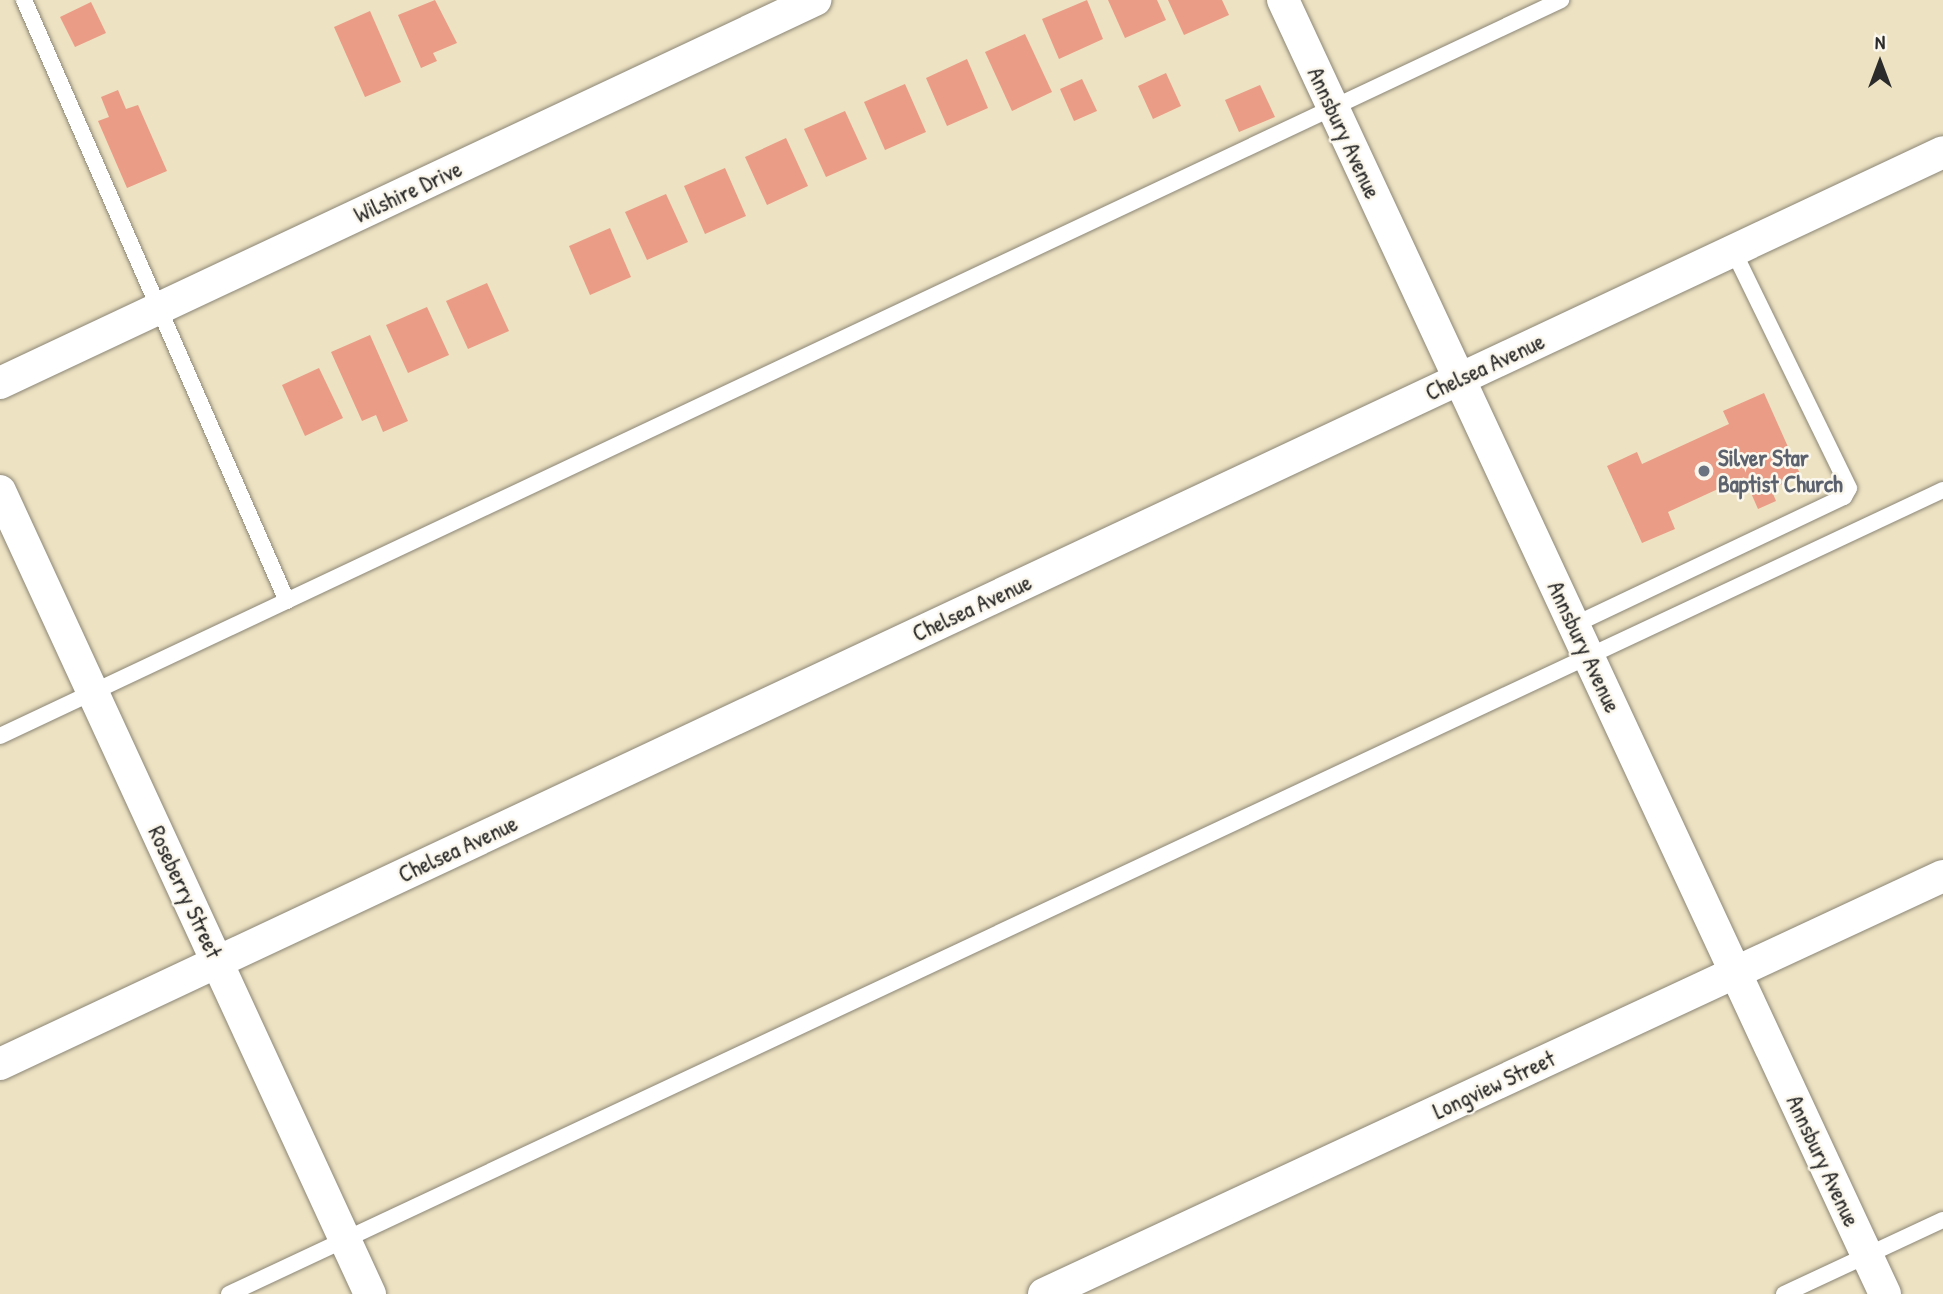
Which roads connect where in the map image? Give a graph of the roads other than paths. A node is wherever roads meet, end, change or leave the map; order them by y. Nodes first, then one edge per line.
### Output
1 (24, 0) edge
2 (815, 0) edge
3 (1283, 0) edge
4 (1561, 0) edge
5 (1333, 110) junction
6 (1943, 152) edge
7 (1733, 250) junction
8 (159, 308) junction
9 (1456, 380) junction
10 (0, 383) edge
11 (1943, 490) edge
12 (0, 491) edge
13 (287, 601) junction
14 (1574, 625) junction
15 (1591, 659) junction
16 (93, 692) junction
17 (0, 736) edge
18 (1943, 876) edge
19 (218, 963) junction
20 (1735, 972) junction
21 (0, 1065) edge
22 (1943, 1220) edge
23 (345, 1239) junction
24 (1867, 1256) junction
25 (229, 1294) edge
26 (370, 1294) edge
27 (1044, 1294) edge
28 (1784, 1294) edge
29 (1885, 1294) edge

1 - 8 lane
2 - 8 street, Wilshire Drive
3 - 5 street, Annsbury Avenue
4 - 5 lane
5 - 9 street, Annsbury Avenue
5 - 13 lane
6 - 7 street, Chelsea Avenue
7 - 9 street, Chelsea Avenue
7 - 14 lane
8 - 10 street, Wilshire Drive
8 - 13 lane
9 - 14 street, Annsbury Avenue
9 - 19 street, Chelsea Avenue
11 - 15 lane
12 - 16 street, Roseberry Street
13 - 16 lane
14 - 15 street, Annsbury Avenue
15 - 20 street, Annsbury Avenue
15 - 23 lane
16 - 17 lane
16 - 19 street, Roseberry Street
18 - 20 street, Longview Street
19 - 21 street, Chelsea Avenue
19 - 23 street, Roseberry Street
20 - 24 street, Annsbury Avenue
20 - 27 street, Longview Street
22 - 24 lane
23 - 25 lane
23 - 26 street, Roseberry Street
24 - 28 lane
24 - 29 street, Annsbury Avenue

